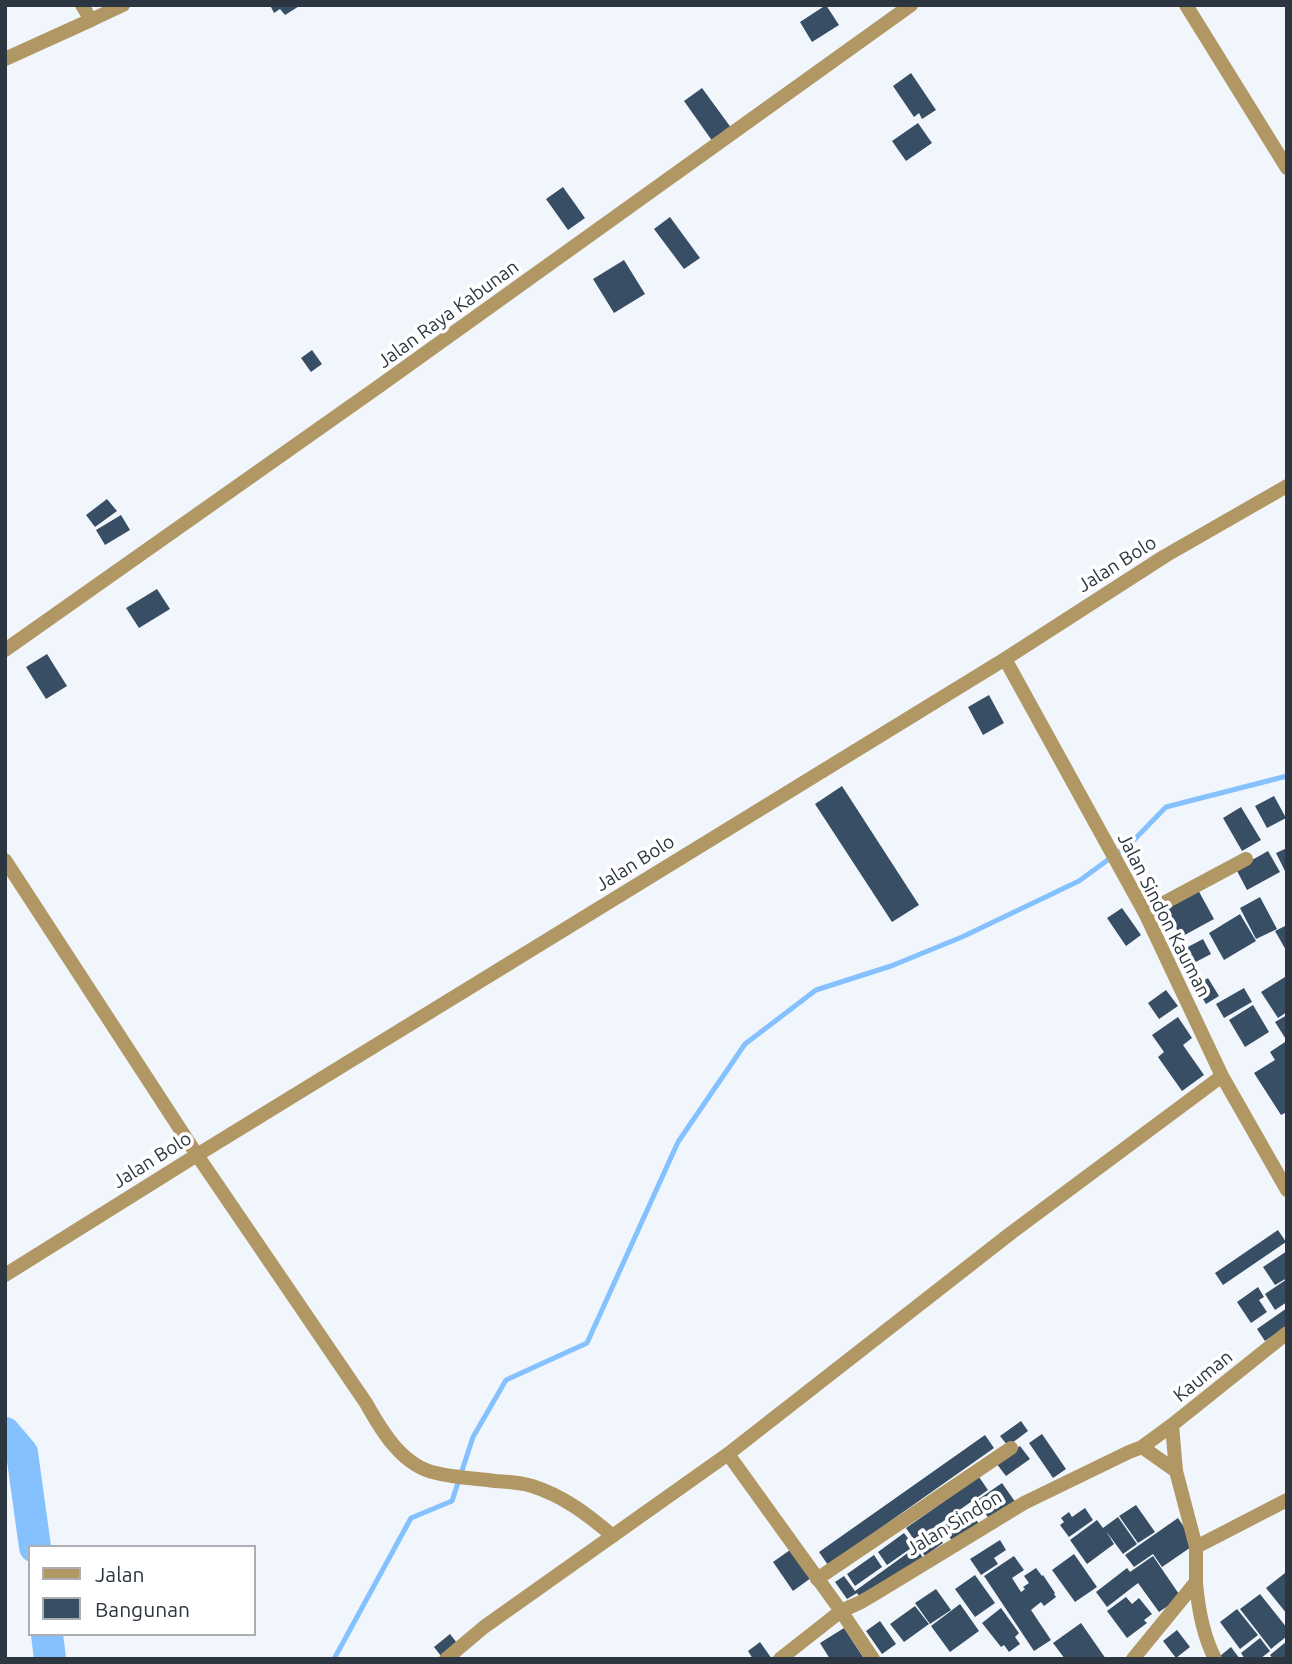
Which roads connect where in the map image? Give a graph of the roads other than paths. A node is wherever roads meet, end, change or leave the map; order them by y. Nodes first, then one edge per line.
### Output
1 (82, 5) edge
2 (123, 5) edge
3 (911, 5) edge
4 (1186, 5) edge
5 (91, 20) junction
6 (5, 59) edge
7 (1287, 168) edge
8 (1287, 486) edge
9 (5, 650) edge
10 (1005, 659) junction
11 (1246, 859) dead end
12 (5, 860) edge
13 (1145, 913) junction
14 (1222, 1076) junction
15 (197, 1155) junction
16 (1287, 1190) edge
17 (5, 1275) edge
18 (1287, 1333) edge
19 (1172, 1425) junction
20 (1142, 1447) junction
21 (1011, 1448) dead end
22 (728, 1454) junction
23 (1176, 1471) junction
24 (1287, 1500) edge
25 (613, 1536) junction
26 (1196, 1547) junction
27 (817, 1579) junction
28 (1196, 1582) junction
29 (841, 1611) junction
30 (446, 1659) edge
31 (780, 1659) edge
32 (873, 1659) edge
33 (1133, 1659) edge
34 (1215, 1659) edge

1 - 5 street
2 - 5 street
3 - 9 street, Jalan Raya Kabunan
4 - 7 street
5 - 6 street
8 - 10 street, Jalan Bolo
10 - 13 street, Jalan Sindon Kauman
10 - 15 street, Jalan Bolo
11 - 13 street
12 - 15 street
13 - 14 street, Jalan Sindon Kauman
14 - 16 street, Jalan Sindon Kauman
14 - 22 street
15 - 17 street, Jalan Bolo
15 - 25 street
18 - 19 street, Kauman
19 - 20 street, Kauman
19 - 23 street
20 - 23 street
20 - 29 street, Jalan Sindon
21 - 27 street
22 - 25 street
22 - 27 street
23 - 26 street
24 - 26 street
25 - 30 street
26 - 28 street
27 - 29 street
28 - 33 street
28 - 34 street
29 - 31 street, Jalan Sindon
29 - 32 street

